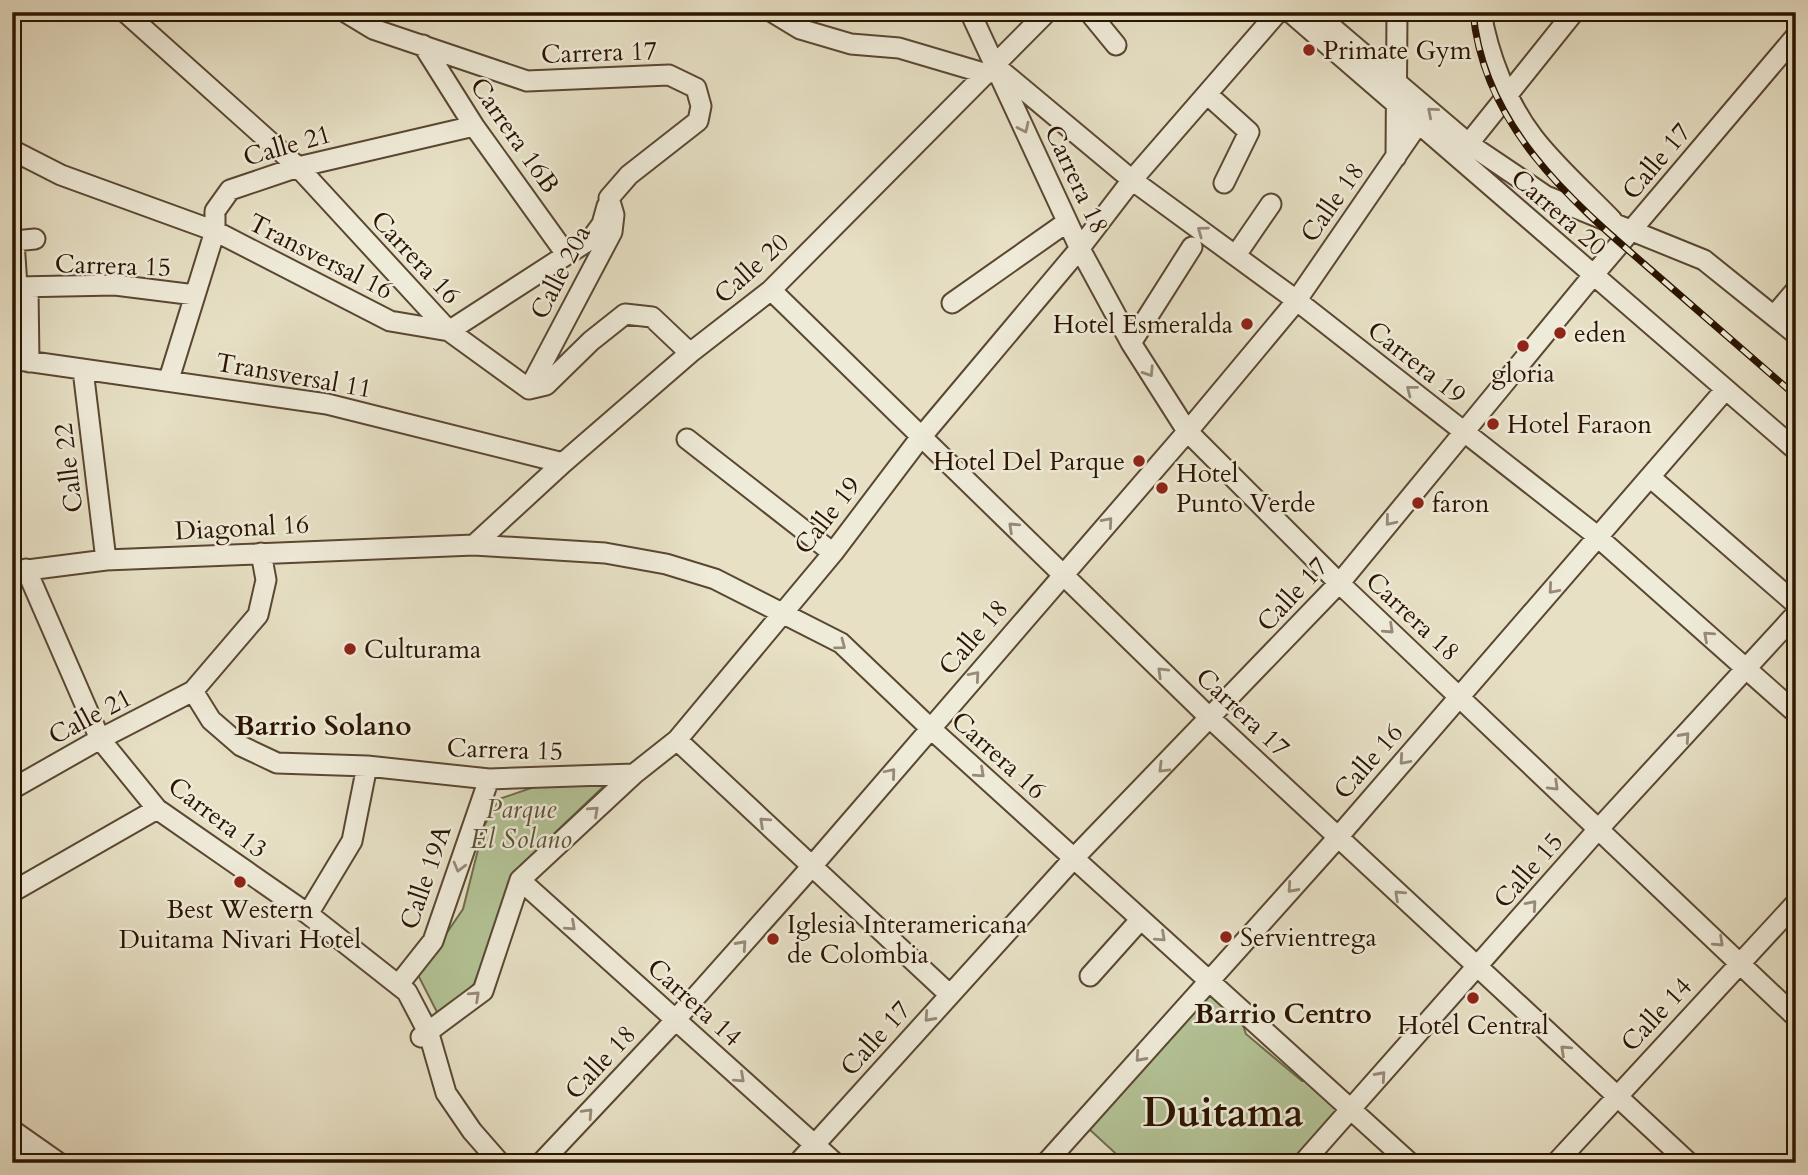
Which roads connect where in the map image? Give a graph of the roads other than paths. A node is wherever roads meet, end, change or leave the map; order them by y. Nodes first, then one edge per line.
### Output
1 (125, 12) edge
2 (345, 12) edge
3 (772, 12) edge
4 (970, 12) edge
5 (1047, 12) edge
6 (1089, 12) edge
7 (1278, 12) edge
8 (1290, 12) edge
9 (1314, 12) edge
10 (1396, 12) edge
11 (1481, 12) edge
12 (1574, 12) edge
13 (1796, 36) edge
14 (423, 45) junction
15 (1116, 45) dead end
16 (991, 70) junction
17 (1399, 82) junction
18 (696, 88) joint
19 (1207, 94) junction
20 (1509, 98) junction
21 (1398, 106) junction
22 (1418, 124) junction
23 (474, 126) junction
24 (12, 150) edge
25 (1463, 151) junction
26 (1396, 157) junction
27 (298, 167) junction
28 (1132, 180) junction
29 (1224, 183) dead end
30 (1546, 196) junction
31 (609, 198) junction
32 (1271, 204) dead end
33 (1067, 222) junction
34 (1534, 224) junction
35 (1624, 227) junction
36 (215, 231) junction
37 (35, 239) dead end
38 (1192, 247) dead end
39 (1080, 248) junction
40 (566, 254) junction
41 (1236, 256) junction
42 (1593, 276) junction
43 (28, 288) junction
44 (771, 290) junction
45 (1796, 290) edge
46 (195, 295) junction
47 (1296, 300) junction
48 (953, 303) dead end
49 (1774, 316) junction
50 (449, 331) junction
51 (1796, 334) edge
52 (1131, 343) junction
53 (690, 353) junction
54 (21, 361) edge
55 (83, 370) junction
56 (169, 379) junction
57 (529, 389) junction
58 (1725, 390) junction
59 (1187, 431) junction
60 (1465, 431) junction
61 (921, 437) junction
62 (687, 439) dead end
63 (1796, 450) edge
64 (563, 463) junction
65 (1650, 477) junction
66 (1598, 537) junction
67 (474, 545) junction
68 (261, 553) junction
69 (833, 553) junction
70 (106, 560) junction
71 (19, 570) edge
72 (1063, 573) junction
73 (1339, 583) junction
74 (1796, 604) edge
75 (782, 612) junction
76 (1796, 614) edge
77 (1746, 670) junction
78 (193, 691) junction
79 (1460, 696) junction
80 (1796, 713) edge
81 (1211, 719) junction
82 (929, 727) junction
83 (100, 739) junction
84 (677, 740) junction
85 (367, 765) junction
86 (634, 775) junction
87 (489, 779) junction
88 (15, 781) edge
89 (157, 809) junction
90 (1599, 829) junction
91 (1337, 837) junction
92 (1074, 858) junction
93 (813, 865) junction
94 (520, 880) junction
95 (12, 892) edge
96 (1796, 903) edge
97 (308, 914) junction
98 (1141, 919) junction
99 (1741, 962) junction
100 (1477, 969) junction
101 (1090, 976) dead end
102 (1209, 981) junction
103 (399, 984) junction
104 (950, 995) junction
105 (1796, 1017) edge
106 (675, 1020) junction
107 (425, 1035) junction
108 (1615, 1096) junction
109 (1351, 1109) junction
110 (12, 1130) edge
111 (815, 1144) junction
112 (12, 1147) edge
113 (495, 1162) edge
114 (35, 1163) edge
115 (59, 1163) edge
116 (541, 1163) edge
117 (799, 1163) edge
118 (835, 1163) edge
119 (1046, 1163) edge
120 (1303, 1163) edge
121 (1410, 1163) edge
122 (1556, 1163) edge
123 (1689, 1163) edge

1 - 27 street, Carrera 16
2 - 14 street, Carrera 17
3 - 16 street
4 - 16 street, Carrera 18
5 - 16 street, Calle 20
6 - 15 street
7 - 19 street, Calle 19
8 - 21 street, Carrera 20
9 - 17 street
10 - 17 street
11 - 20 street
12 - 20 street
13 - 35 street, Calle 17
14 - 18 street, Carrera 17
14 - 23 street, Carrera 16B
16 - 28 street, Carrera 19
16 -> 33 street, Carrera 18
16 - 44 street, Calle 20
17 - 21 street
25 -> 17 street
18 - 31 street, Calle 20a
19 - 28 street, Calle 19
19 - 29 street
20 - 25 street
20 - 35 street
21 - 22 street, Carrera 20
21 - 26 street
22 - 25 street, Carrera 20
22 - 26 street, Calle 18
23 - 27 street, Calle 21
23 - 40 street, Carrera 16B
24 - 36 street, Transversal 16
25 - 30 street
25 - 34 street, Carrera 20
26 - 47 street, Calle 18
27 - 36 street, Calle 21
27 - 50 street, Carrera 16
28 - 39 street, Calle 19
41 -> 28 street, Carrera 19
30 - 34 street
30 - 35 street
31 - 40 street
31 - 57 street, Calle 20a
32 - 41 street
33 - 39 street, Carrera 18
33 - 48 street
34 - 42 street, Carrera 20
35 - 42 street, Calle 17
35 - 49 street
36 - 46 street, Calle 21
36 - 50 street, Transversal 16
37 - 43 street
38 - 52 street
39 - 52 street, Carrera 18
39 - 61 street, Calle 19
40 - 50 street
41 - 47 street, Carrera 19
42 - 58 street, Carrera 20
42 - 60 street, Calle 17
43 - 46 street, Carrera 15
43 - 54 street
44 - 53 street, Calle 20
44 - 61 street, Carrera 17
45 - 49 street
46 - 56 street, Calle 21
47 - 59 street, Calle 18
60 -> 47 street, Carrera 19
49 - 51 street
50 - 57 street, Carrera 16
52 -> 59 street, Carrera 18
53 - 57 street
53 - 64 street, Calle 20
54 - 55 street, Transversal 11
55 - 56 street, Transversal 11
55 - 70 street, Calle 22
56 - 64 street, Transversal 11
58 - 63 street, Carrera 20
58 - 65 street, Calle 16
72 -> 59 street, Calle 18
59 - 73 street, Carrera 18
60 - 66 street, Carrera 19
60 -> 73 street, Calle 17
61 - 69 street, Calle 19
72 -> 61 street, Carrera 17
62 - 69 street
64 - 67 street, Calle 20
65 - 66 street, Calle 16
65 - 74 street
77 -> 66 street, Carrera 19
66 -> 79 street, Calle 16
67 - 68 street, Diagonal 16
67 - 75 street, Carrera 16
68 - 70 street, Diagonal 16
68 - 78 street
69 - 75 street, Calle 19
70 - 71 street, Diagonal 16
71 - 83 street, Carrera 13
81 -> 72 street, Carrera 17
82 -> 72 street, Calle 18
73 -> 79 street, Carrera 18
73 - 81 street, Calle 17
75 -> 82 street, Carrera 16
75 - 84 street, Calle 19
76 - 77 street, Calle 15
77 - 80 street, Carrera 19
90 -> 77 street, Calle 15
78 - 83 street, Calle 21
78 - 85 street, Carrera 15
79 -> 90 street, Carrera 18
79 -> 91 street, Calle 16
81 - 91 street, Carrera 17
81 -> 92 street, Calle 17
82 -> 92 street, Carrera 16
93 -> 82 street, Calle 18
83 - 88 street, Calle 21
83 - 89 street, Carrera 13
84 - 86 street, Calle 19
93 -> 84 street
85 - 87 street, Carrera 15
85 - 97 street
86 - 87 street, Carrera 15
94 -> 86 street, Calle 19
87 -> 103 street, Calle 19A
89 - 95 street
89 - 97 street, Carrera 13
90 -> 99 street, Carrera 18
100 -> 90 street, Calle 15
100 -> 91 street, Carrera 17
91 -> 102 street, Calle 16
92 - 98 street, Carrera 16
92 - 104 street, Calle 17
93 - 104 street
106 -> 93 street, Calle 18
94 -> 106 street, Carrera 14
107 -> 94 street, Calle 19
96 - 99 street, Calle 14
97 - 103 street, Carrera 13
98 - 101 street
98 -> 102 street, Carrera 16
99 - 105 street, Carrera 18
99 - 108 street, Calle 14
108 -> 100 street, Carrera 17
109 -> 100 street, Calle 15
102 - 109 street, Carrera 16
102 -> 119 street, Calle 16
103 - 107 street, Carrera 13
104 -> 111 street, Calle 17
106 -> 111 street, Carrera 14
116 -> 106 street, Calle 18
107 - 113 street, Carrera 13
108 - 122 street, Calle 14
108 - 123 street, Carrera 17
109 - 120 street, Calle 15
109 - 121 street, Carrera 16
110 - 115 street
111 - 117 street, Calle 17
111 - 118 street, Carrera 14
112 - 114 street

